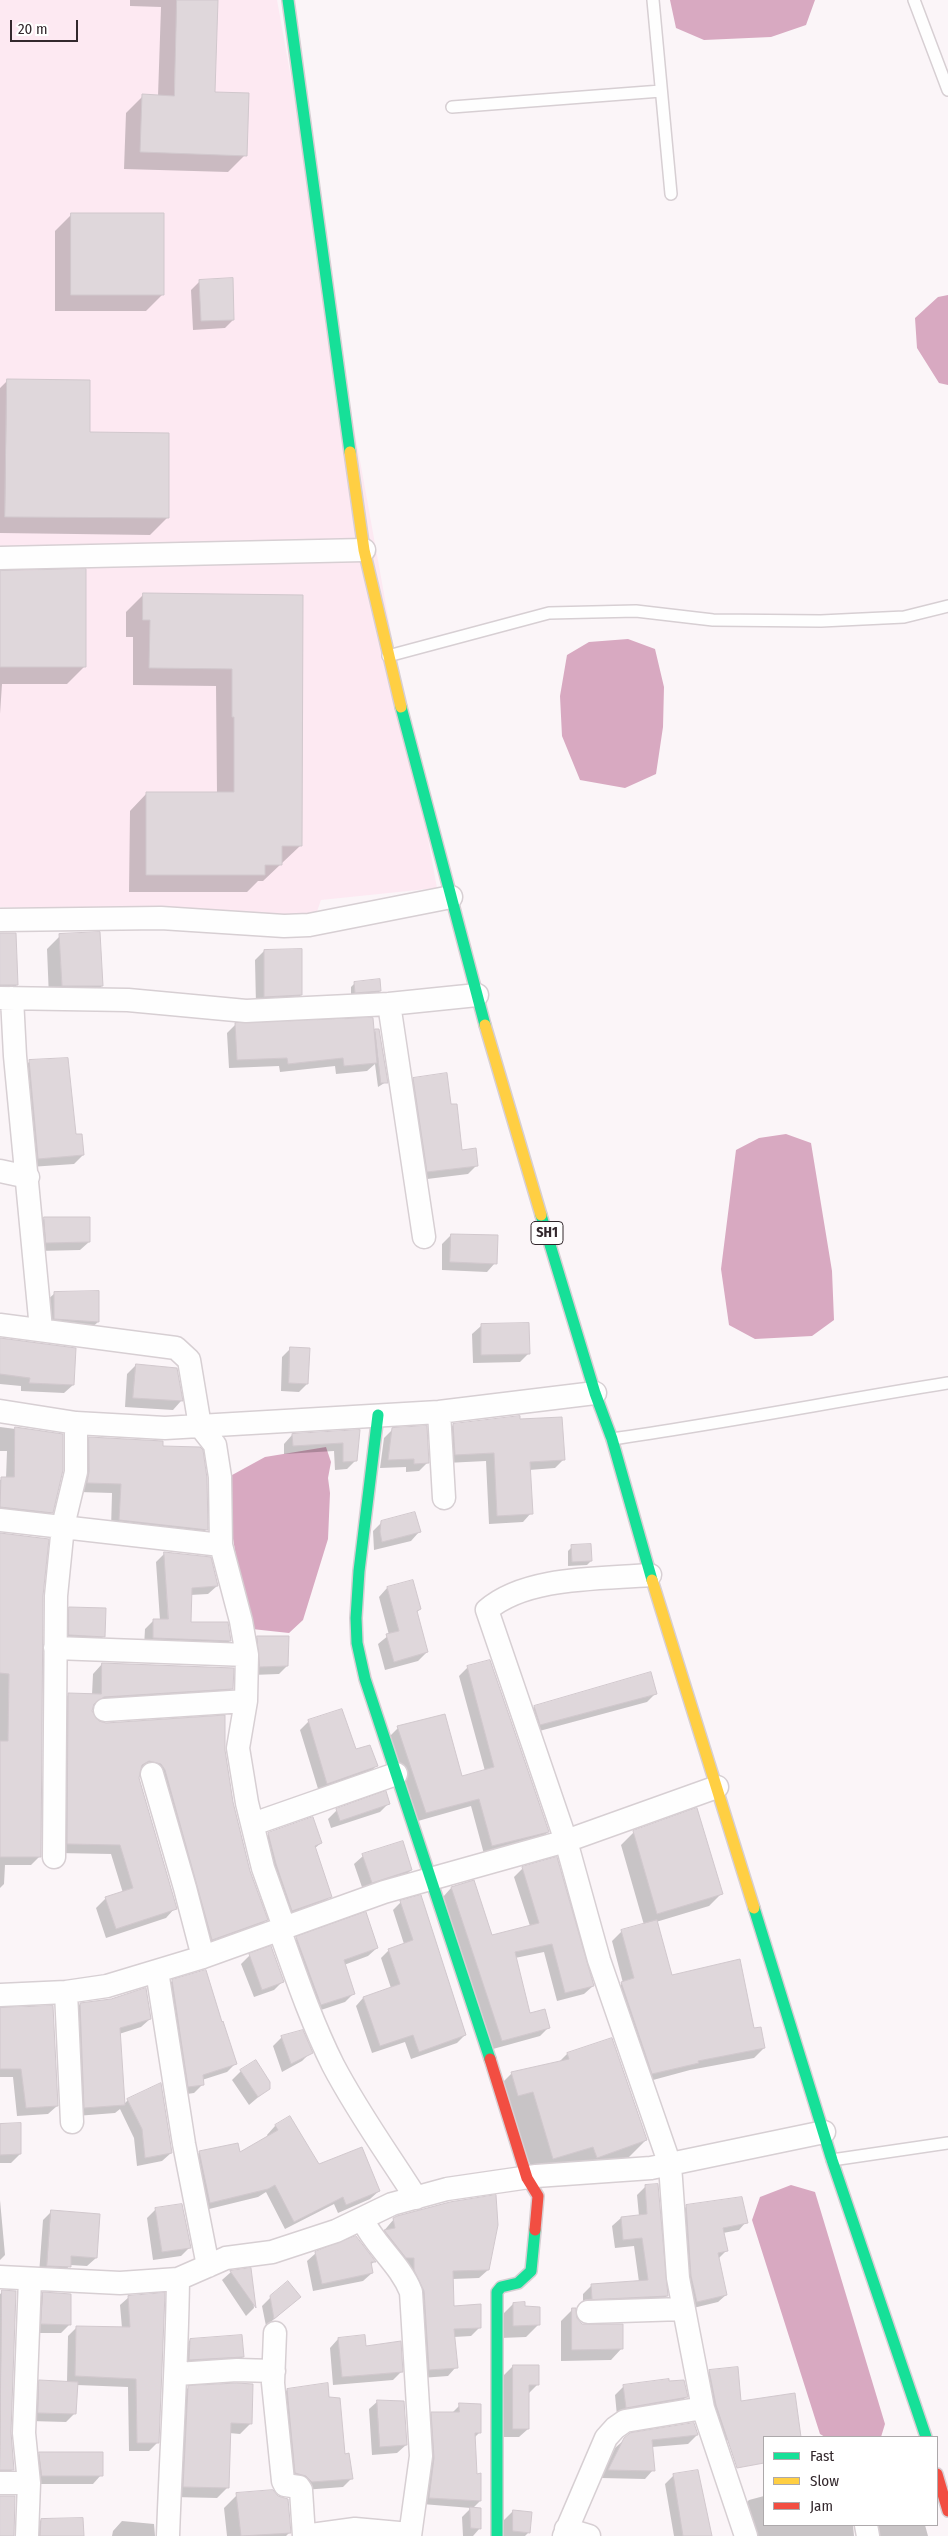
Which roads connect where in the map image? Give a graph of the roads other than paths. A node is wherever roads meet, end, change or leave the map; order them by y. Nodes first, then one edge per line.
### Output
1 (288, 0) edge
2 (653, 0) edge
3 (914, 0) edge
4 (948, 90) edge
5 (661, 91) junction
6 (452, 107) dead end
7 (671, 194) dead end
8 (364, 550) junction
9 (0, 558) edge
10 (948, 606) edge
11 (388, 656) junction
12 (451, 897) junction
13 (0, 920) edge
14 (477, 995) junction
15 (6, 998) edge
16 (389, 1004) junction
17 (0, 1171) edge
18 (28, 1177) junction
19 (424, 1237) dead end
20 (0, 1325) edge
21 (42, 1329) junction
22 (948, 1383) edge
23 (595, 1393) junction
24 (0, 1411) edge
25 (439, 1412) junction
26 (378, 1415) junction
27 (76, 1423) junction
28 (200, 1426) junction
29 (612, 1440) junction
30 (444, 1498) dead end
31 (0, 1520) edge
32 (63, 1526) junction
33 (221, 1544) junction
34 (650, 1575) junction
35 (55, 1648) junction
36 (247, 1655) junction
37 (246, 1701) junction
38 (105, 1710) dead end
39 (152, 1774) dead end
40 (396, 1774) junction
41 (717, 1787) junction
42 (252, 1824) junction
43 (566, 1842) junction
44 (54, 1857) dead end
45 (430, 1878) junction
46 (284, 1927) junction
47 (203, 1957) junction
48 (157, 1971) junction
49 (66, 1992) junction
50 (0, 1995) edge
51 (72, 2122) dead end
52 (824, 2132) junction
53 (948, 2142) edge
54 (832, 2160) junction
55 (670, 2165) junction
56 (527, 2178) junction
57 (416, 2198) junction
58 (362, 2219) junction
59 (208, 2266) junction
60 (0, 2278) edge
61 (30, 2279) junction
62 (178, 2279) junction
63 (683, 2309) junction
64 (588, 2312) dead end
65 (275, 2333) dead end
66 (274, 2371) junction
67 (177, 2374) junction
68 (703, 2408) junction
69 (926, 2436) edge
70 (938, 2477) edge
71 (0, 2483) edge
72 (29, 2483) junction
73 (948, 2511) edge
74 (565, 2533) edge
75 (410, 2535) edge
76 (27, 2536) edge
77 (168, 2536) edge
78 (497, 2536) edge
79 (589, 2536) edge
80 (746, 2536) edge

1 - 8 main road, SH1
2 - 5 lane
3 - 4 lane
5 - 6 lane
5 - 7 lane
8 - 9 street
8 - 11 main road, SH1
10 - 11 lane
11 - 12 main road, SH1
12 - 13 street
12 - 14 main road, SH1
14 - 16 street
14 - 23 main road, SH1
15 - 16 street
15 - 18 street
16 - 19 street
17 - 18 street
18 - 21 street
20 - 21 street
21 - 28 street
22 - 29 lane
23 - 25 street
23 - 29 main road, SH1
24 - 27 street
25 - 26 street
25 - 30 street
26 - 28 street
26 - 40 main road
27 - 28 street
27 - 32 street
28 - 33 street
29 - 34 main road, SH1
31 - 32 street
32 - 33 street
32 - 35 street
33 - 36 street
34 - 41 main road, SH1
34 - 43 street
35 - 36 street
35 - 44 street
36 - 37 street
37 - 38 street
37 - 42 street
39 - 47 street
40 - 42 street
40 - 45 main road
41 - 43 street
41 - 52 main road, SH1
42 - 46 street
43 - 45 street
43 - 55 street
45 - 46 street
45 - 56 main road
46 - 47 street
46 - 57 street
47 - 48 street
48 - 49 street
48 - 59 street
49 - 50 street
49 - 51 street
52 - 54 main road, SH1
52 - 55 street
53 - 54 lane
54 - 69 main road, SH1
55 - 56 street
55 - 63 street
56 - 57 street
56 - 78 main road
57 - 58 street
58 - 59 street
58 - 75 street
59 - 62 street
60 - 61 street
61 - 62 street
61 - 72 street
62 - 67 street
63 - 64 street
63 - 68 street
65 - 66 street
66 - 67 street
66 - 75 street
67 - 77 street
68 - 74 street
68 - 80 street
70 - 73 main road
71 - 72 street
72 - 76 street
74 - 79 street

